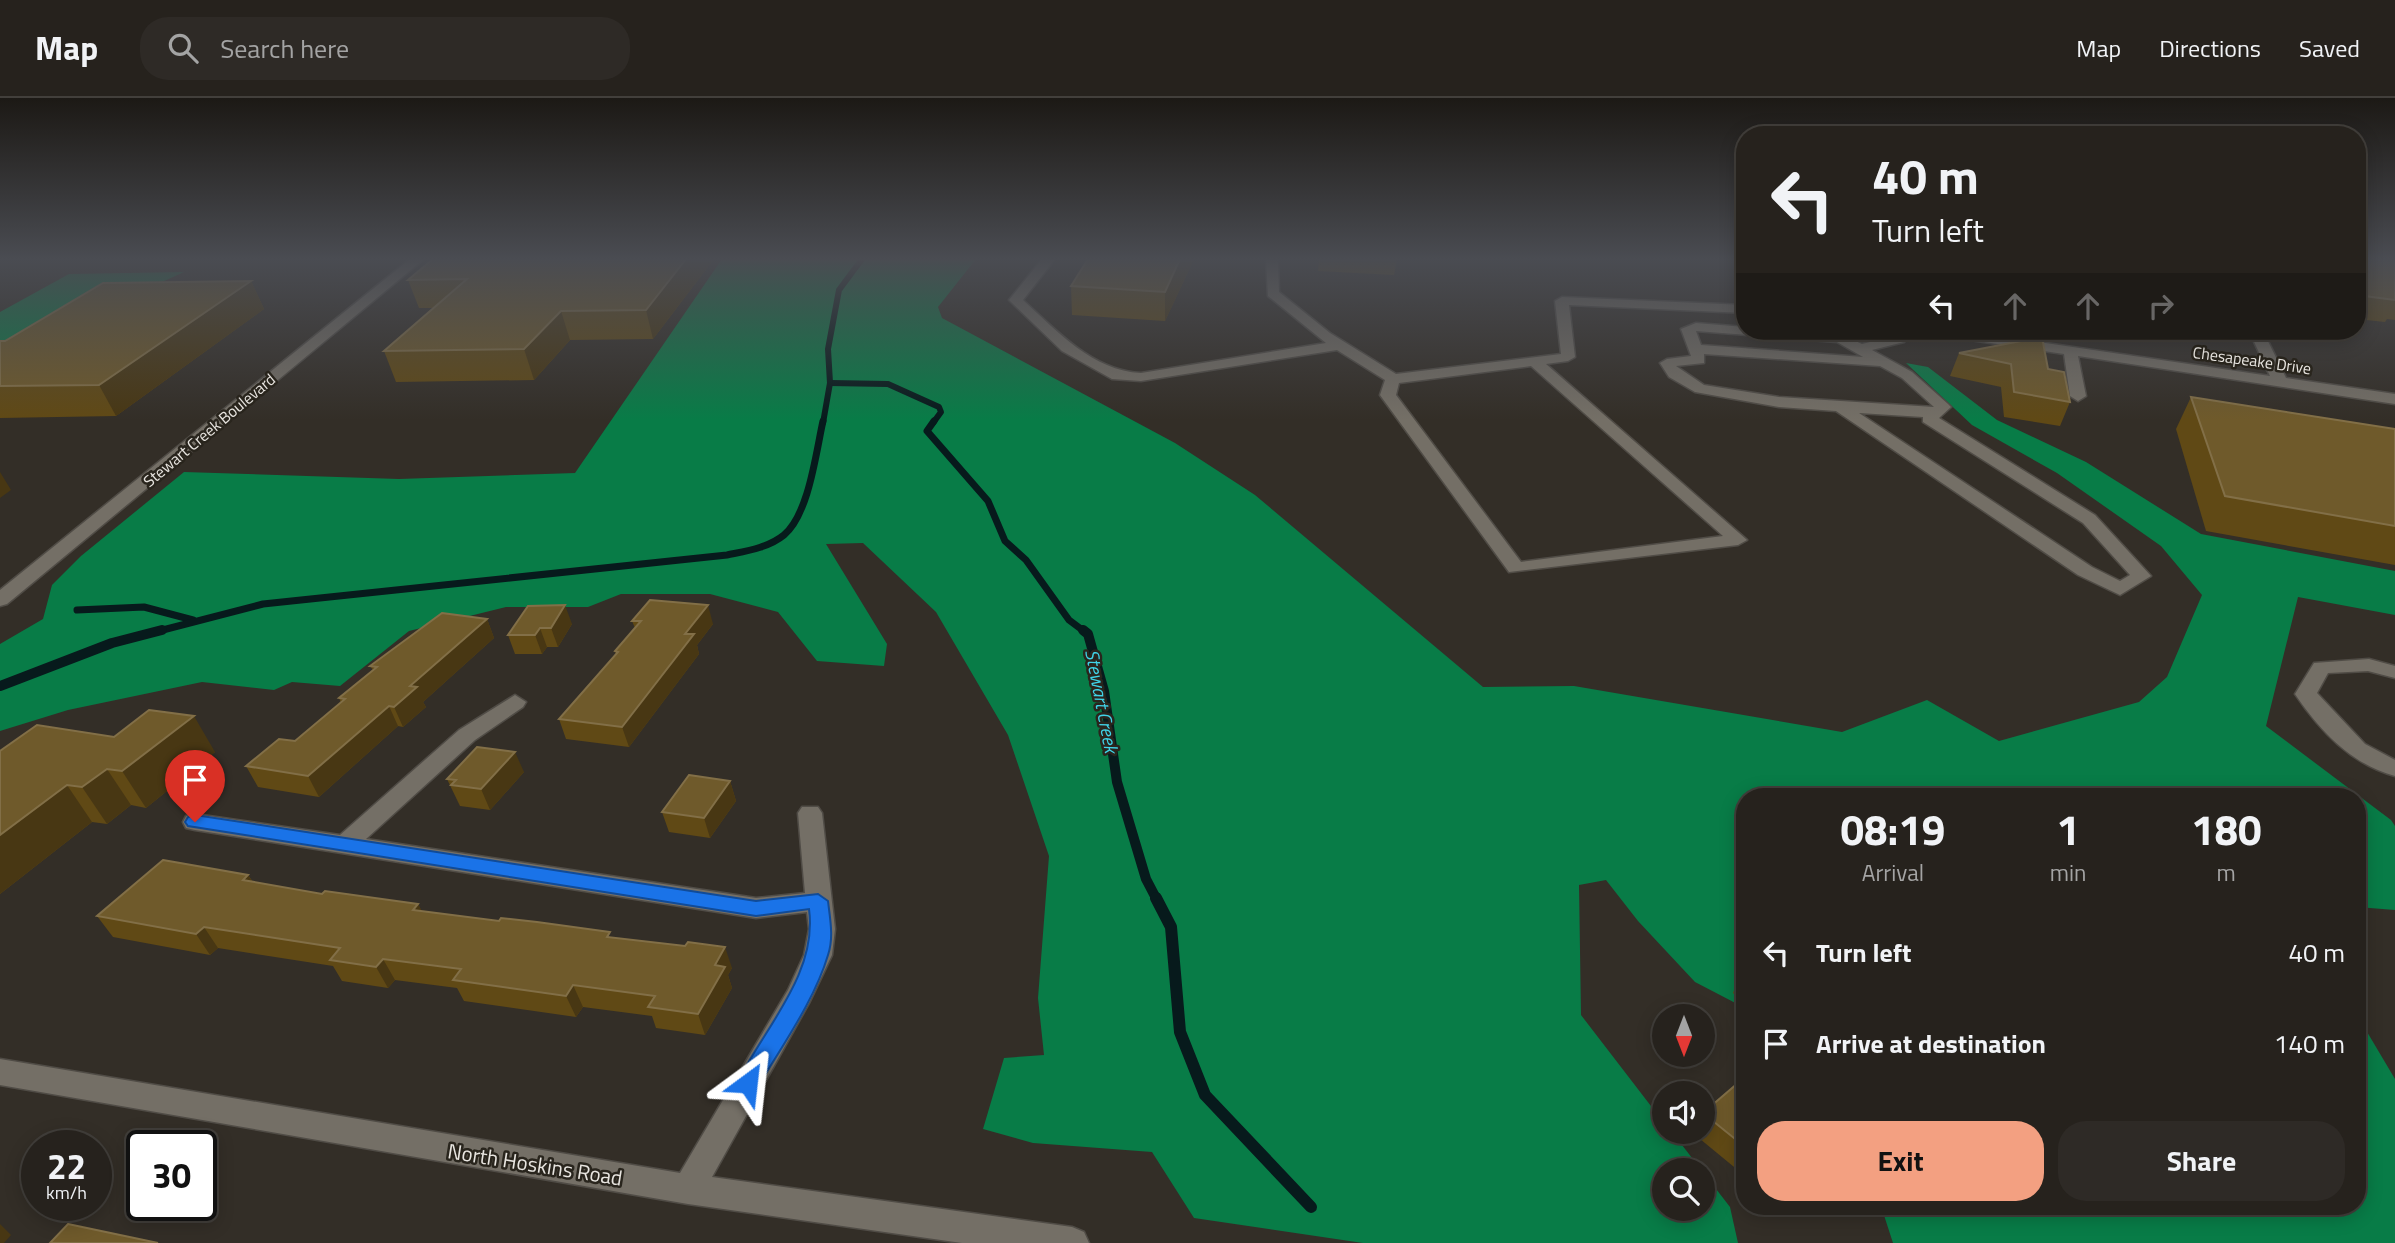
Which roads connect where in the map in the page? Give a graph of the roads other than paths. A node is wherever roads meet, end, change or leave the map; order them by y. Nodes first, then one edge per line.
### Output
1 (354, 312) edge
2 (1029, 312) edge
3 (1298, 312) edge
4 (1563, 312) edge
5 (1736, 332) edge
6 (1844, 340) edge
7 (1899, 340) edge
8 (2000, 340) edge
9 (2260, 340) edge
10 (1340, 345) junction
11 (1696, 349) junction
12 (1860, 349) junction
13 (2070, 350) junction
14 (1535, 362) junction
15 (1884, 363) junction
16 (1393, 379) junction
17 (2280, 382) junction
18 (2078, 397) dead end
19 (2395, 399) edge
20 (1840, 407) junction
21 (1938, 413) junction
22 (0, 600) edge
23 (2395, 672) edge
24 (515, 702) dead end
25 (2395, 768) edge
26 (810, 813) dead end
27 (195, 822) dead end
28 (346, 844) junction
29 (818, 901) junction
30 (0, 1072) edge
31 (688, 1189) junction
32 (1072, 1243) edge

1 - 22 street, Stewart Creek Boulevard
2 - 10 street
3 - 10 street
4 - 14 street
5 - 11 street
6 - 12 street
7 - 12 street
8 - 13 street, Chesapeake Drive
9 - 17 street
10 - 16 street
11 - 15 street
11 - 20 street
12 - 15 street
13 - 17 street, Chesapeake Drive
13 - 18 street
14 - 16 street
14 - 16 street
15 - 21 street
17 - 19 street, Chesapeake Drive
20 - 21 street
20 - 21 street
23 - 25 street
24 - 28 street
26 - 29 street
27 - 28 street
28 - 29 street
29 - 31 street
30 - 31 street, North Hoskins Road
31 - 32 street, North Hoskins Road

